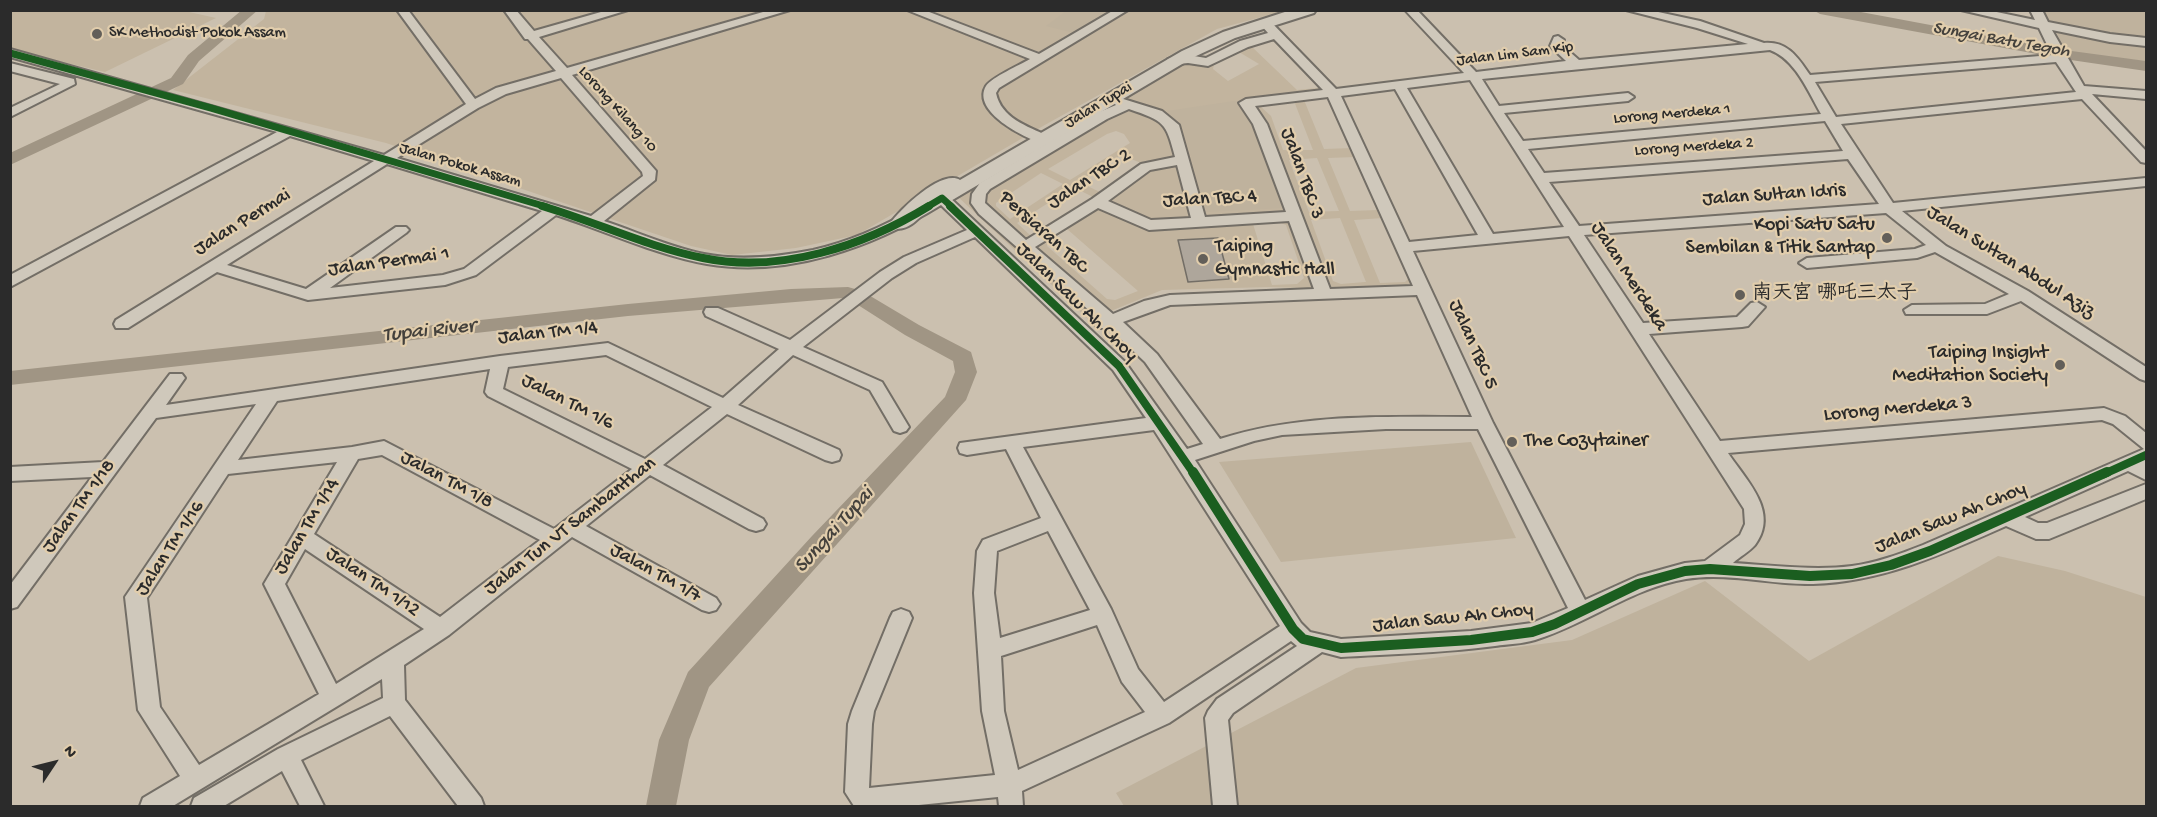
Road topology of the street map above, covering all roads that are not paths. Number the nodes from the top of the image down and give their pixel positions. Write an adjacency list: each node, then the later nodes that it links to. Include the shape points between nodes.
1 (402, 10): 35 (street)
2 (509, 10): 14 (street, Lorong Kilang 10)
3 (785, 10): 25 (street, Jalan Permai)
4 (912, 10): 22 (street)
5 (1123, 10): 22 (street)
6 (1309, 10): 13 (main road, Jalan Tupai)
7 (1410, 10): 26 (street, Jalan Merdeka)
8 (1631, 10): 18 (street, via 1700,25)
9 (1966, 10): 12 (street)
10 (618, 11): 14 (street)
11 (2036, 11): 12 (street); 15 (street)
12 (2045, 24): 15 (street); 19 (street)
13 (1271, 30): 30 (street); 32 (main road, Jalan Tupai, via 1172,62)
14 (529, 36): 25 (street, Lorong Kilang 10)
15 (2110, 38): 17 (street); 19 (street)
16 (1558, 40): 23 (street, via 1556,46)
17 (2146, 42)
18 (1766, 46): 20 (street, Jalan Lim Sam Kip); 23 (street, Jalan Lim Sam Kip)
19 (2057, 51): 27 (street); 29 (street)
20 (1787, 52): 27 (street, Jalan Sultan Abdul Aziz)
21 (10, 53): 39 (street, Jalan Pokok Assam)
22 (1041, 59): 40 (street, via 993,86 990,93 993,107)
23 (1576, 64): 26 (street, Jalan Lim Sam Kip)
24 (10, 67): 37 (street, via 69,83)
25 (563, 74): 35 (street, Jalan Permai, via 501,91); 56 (street, Lorong Kilang 10, via 649,171 650,177)
26 (1474, 77): 28 (street, Jalan Lim Sam Kip); 36 (street, Jalan Merdeka)
27 (1807, 80): 38 (street, Jalan Sultan Abdul Aziz)
28 (1399, 85): 30 (street, Jalan Lim Sam Kip); 60 (street)
29 (2083, 92): 31 (street); 38 (street); 42 (street)
30 (1334, 93): 34 (street, Jalan Lim Sam Kip); 63 (street, Jalan TBC 5)
31 (2146, 95)
32 (1129, 97): 40 (main road, Jalan Tupai, via 1104,103); 46 (street, via 1174,128); 62 (street, Persiaran TBC, via 979,194 978,203 984,211)
33 (1628, 97): 36 (street)
34 (1246, 104): 53 (street, Jalan TBC 3, via 1260,124)
35 (473, 105): 45 (street, Jalan Permai)
36 (1496, 110): 41 (street, Jalan Merdeka)
37 (12, 111)
38 (1831, 119): 41 (street, Lorong Merdeka 1); 43 (street, Jalan Sultan Abdul Aziz)
39 (288, 131): 45 (street, Jalan Pokok Assam); 66 (street)
40 (1035, 144): 49 (main road, Jalan Tupai); 54 (main road, via 969,172 932,194)
41 (1518, 146): 47 (street, Jalan Merdeka)
42 (2141, 148): 44 (street)
43 (1852, 155): 47 (street, Lorong Merdeka 2); 51 (street, Jalan Sultan Abdul Aziz)
44 (2146, 159)
45 (387, 160): 52 (street, Jalan Pokok Assam); 65 (street, Jalan Permai)
46 (1183, 160): 50 (street, Jalan TBC 2, via 1146,167); 55 (street)
47 (1539, 178): 59 (street, Jalan Merdeka)
48 (2146, 182): 51 (street, Jalan Sultan Idris)
49 (942, 198): 54 (street, Jalan Tupai); 57 (street, Jalan Saw Ah Choy)
50 (1098, 202): 55 (street, Jalan TBC 4, via 1149,225); 62 (street, Jalan TBC 2)
51 (1889, 208): 59 (street, Jalan Sultan Idris); 61 (street, Jalan Sultan Abdul Aziz)
52 (554, 209): 56 (street, Jalan Pokok Assam); 68 (street, Jalan Permai 1, via 470,272 445,280)
53 (1293, 216): 55 (street, Jalan TBC 4); 69 (street, Jalan TBC 3)
54 (908, 219): 56 (street, Jalan Pokok Assam, via 833,251 736,262 680,254); 57 (street, via 938,215)
55 (1199, 221)
56 (593, 222)
57 (974, 229): 77 (street, Jalan Saw Ah Choy); 78 (street, Jalan Tun VT Sambanthan, via 894,270)
58 (401, 230): 68 (street)
59 (1573, 231): 60 (street, Jalan Sultan Idris); 76 (street, Jalan Merdeka)
60 (1488, 239): 63 (street, Jalan Sultan Idris)
61 (1937, 246): 64 (street, via 1917,253); 70 (street, Jalan Sultan Abdul Aziz)
62 (1025, 247): 74 (street, Persiaran TBC)
63 (1404, 248): 67 (street, Jalan TBC 5)
64 (1807, 263)
65 (214, 266): 68 (street, Jalan Permai 1); 75 (street, Jalan Permai)
66 (10, 282)
67 (1424, 290): 69 (street); 86 (street, Jalan TBC 5)
68 (308, 295)
69 (1324, 295): 74 (street, via 1170,300)
70 (2022, 295): 72 (street, via 1987,309); 80 (street, Jalan Sultan Abdul Aziz)
71 (1757, 308): 76 (street, via 1742,322)
72 (1912, 310)
73 (712, 312): 78 (street)
74 (1112, 321): 77 (street); 90 (street, Persiaran TBC, via 1151,358)
75 (122, 324)
76 (1638, 329): 92 (street, Jalan Merdeka)
77 (1084, 333): 85 (street, Jalan Saw Ah Choy, via 1119,366)
78 (792, 347): 83 (street, Jalan Tun VT Sambanthan); 87 (street, via 876,386)
79 (500, 362): 82 (street, Jalan TM 1/4); 83 (street, Jalan TM 1/4, via 608,349); 97 (street, Jalan TM 1/6, via 494,392)
80 (2146, 375)
81 (176, 378): 84 (street, Jalan TM 1/18)
82 (272, 394): 84 (street, Jalan TM 1/4); 98 (street, Jalan TM 1/16)
83 (725, 406): 94 (street, Jalan TM 1/4); 97 (street, Jalan Tun VT Sambanthan)
84 (150, 413): 99 (street, Jalan TM 1/18)
85 (1159, 423): 89 (street); 95 (street, Jalan Saw Ah Choy)
86 (1484, 423): 90 (street, via 1282,429); 110 (street, Jalan TBC 5)
87 (900, 427)
88 (2146, 443): 92 (street, Lorong Merdeka 3, via 2120,420 2104,414)
89 (1012, 444): 91 (street); 103 (street)
90 (1215, 446): 95 (street)
91 (967, 448)
92 (1714, 448): 107 (street, Jalan Merdeka, via 1754,508 1755,524 1747,540)
93 (352, 454): 98 (street, Jalan TM 1/8); 105 (street, Jalan TM 1/8, via 384,448); 106 (street, Jalan TM 1/14)
94 (832, 455)
95 (1183, 458): 114 (street, Jalan Saw Ah Choy)
96 (2141, 464): 102 (street, Jalan Saw Ah Choy)
97 (648, 467): 104 (street); 105 (street, Jalan Tun VT Sambanthan)
98 (224, 468): 122 (street, Jalan TM 1/16, via 136,597 149,710)
99 (108, 469): 100 (street); 108 (street, Jalan TM 1/18)
100 (10, 474)
101 (2146, 491): 102 (street, via 2049,531 2036,531)
102 (2006, 518): 107 (street, Jalan Saw Ah Choy, via 1891,565 1852,574 1810,576)
103 (1053, 521): 111 (street); 116 (street, via 988,547 984,593)
104 (756, 524)
105 (563, 533): 109 (street, Jalan TM 1/7); 113 (street, Jalan Tun VT Sambanthan)
106 (303, 537): 113 (street, Jalan TM 1/12); 118 (street, Jalan TM 1/14, via 274,584)
107 (1710, 569): 110 (street, Jalan Saw Ah Choy, via 1660,577)
108 (10, 601)
109 (709, 604)
110 (1580, 612): 115 (street, Jalan Saw Ah Choy, via 1532,632 1471,640 1341,648)
111 (1103, 615): 116 (street); 120 (street, via 1130,675)
112 (901, 618): 123 (street, via 863,711 858,796 864,800)
113 (441, 629): 117 (street, Jalan Tun VT Sambanthan)
114 (1293, 629): 115 (street, Jalan Saw Ah Choy); 120 (street)
115 (1317, 644): 128 (street, via 1225,706 1216,718)
116 (990, 650): 123 (street, via 993,711)
117 (393, 661): 118 (street, Jalan Tun VT Sambanthan); 119 (street)
118 (332, 698): 122 (street, Jalan Tun VT Sambanthan)
119 (394, 703): 121 (street); 127 (street)
120 (1161, 716): 123 (street)
121 (286, 756): 125 (street); 126 (street)
122 (196, 780): 124 (street, Jalan Tun VT Sambanthan)
123 (1010, 796)
124 (152, 807)
125 (203, 807)
126 (312, 807)
127 (472, 807)
128 (1225, 807)

